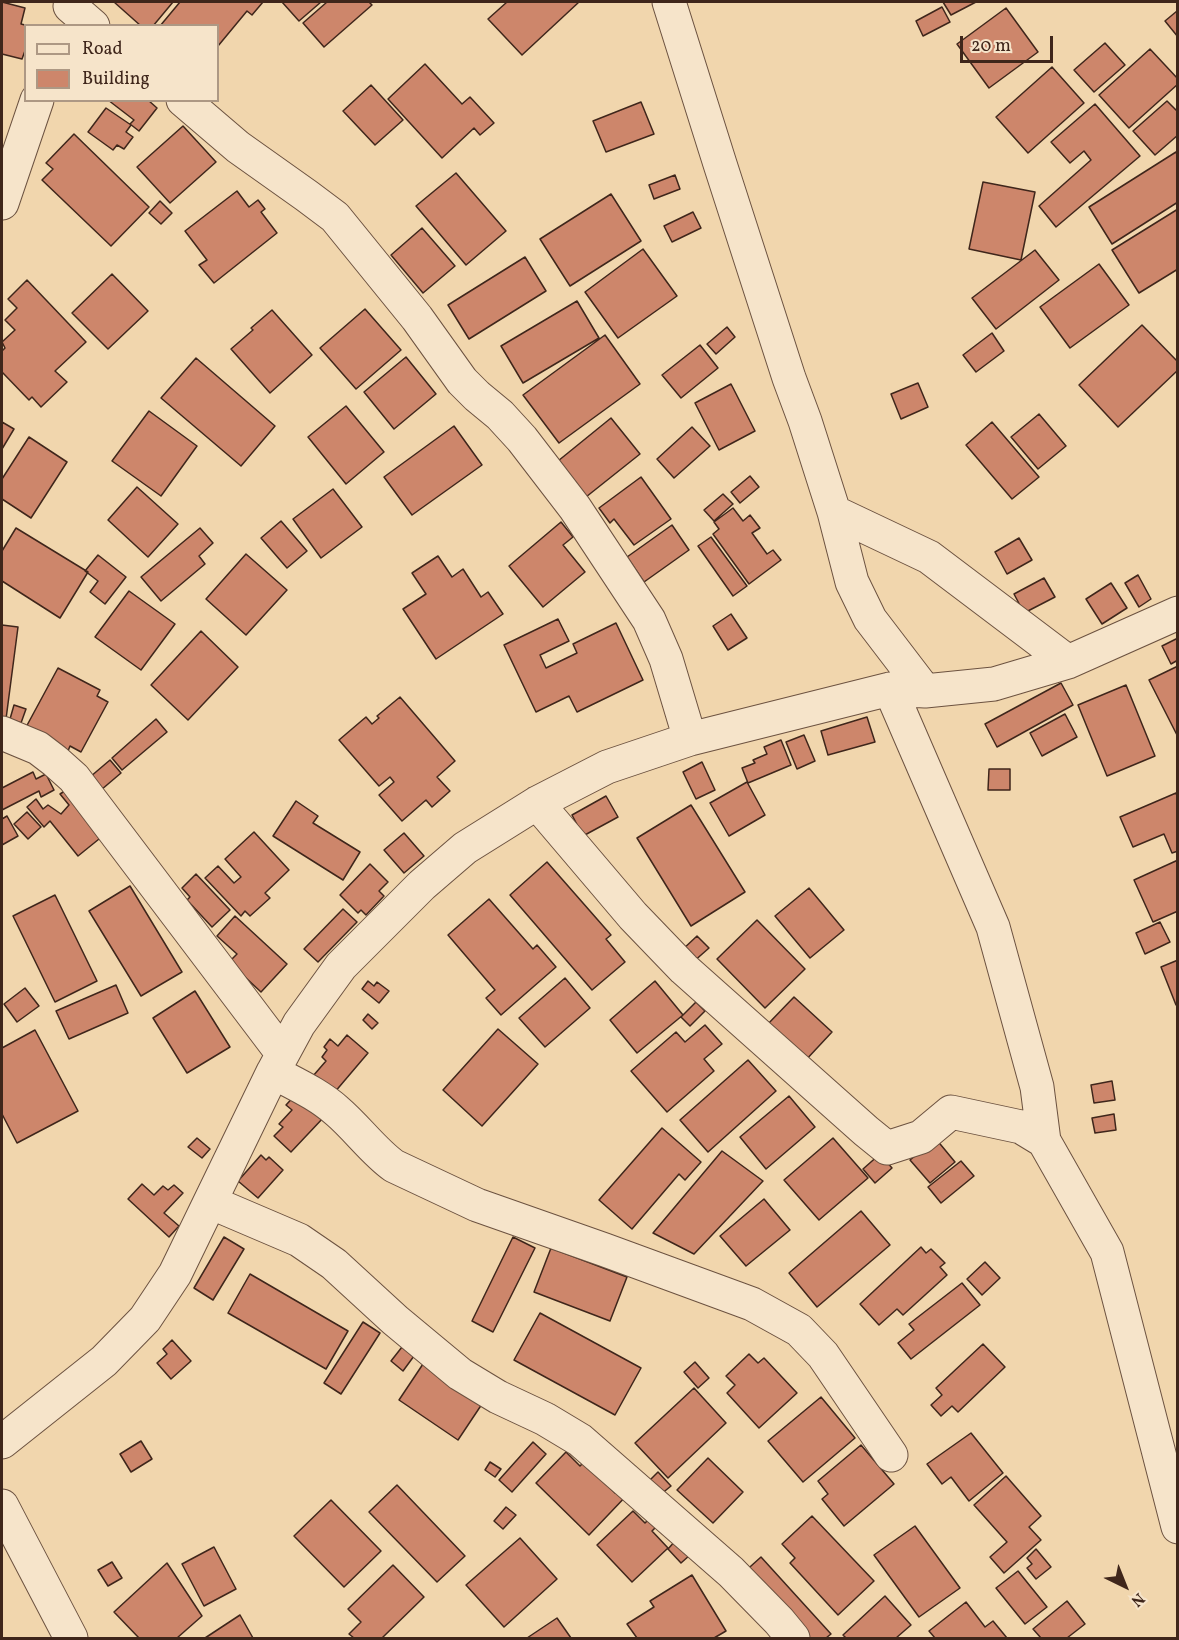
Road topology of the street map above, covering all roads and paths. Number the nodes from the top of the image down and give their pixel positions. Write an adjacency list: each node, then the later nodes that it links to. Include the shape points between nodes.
1 (669, 2): 5 (street)
2 (36, 102): 4 (street)
3 (185, 102): 11 (street, via 238,147 335,217 462,381 522,439 575,508 649,620 666,659)
4 (2, 203)
5 (834, 512): 7 (street, via 929,557); 9 (street, via 852,582 870,619)
6 (1178, 613): 7 (street)
7 (1068, 662): 9 (street, via 994,684)
8 (890, 689): 9 (street); 11 (street); 14 (street, via 993,927 1037,1087)
9 (925, 691)
10 (2, 733): 13 (street, via 38,748 74,778)
11 (690, 739): 12 (street, via 607,767)
12 (537, 804): 13 (street, via 465,848 422,885 341,966 299,1024); 14 (street, via 684,969 887,1148 921,1137 951,1112 1021,1127)
13 (278, 1062): 15 (street); 17 (street, via 394,1166 477,1206 752,1304 799,1330 823,1355)
14 (1044, 1141): 19 (street, via 1107,1252)
15 (210, 1202): 16 (street, via 175,1275 145,1318 104,1361); 21 (street, via 298,1240 334,1264 460,1374 580,1440 731,1572)
16 (2, 1442)
17 (891, 1455)
18 (2, 1506): 20 (street)
19 (1178, 1527)
20 (71, 1638)
21 (793, 1638)

